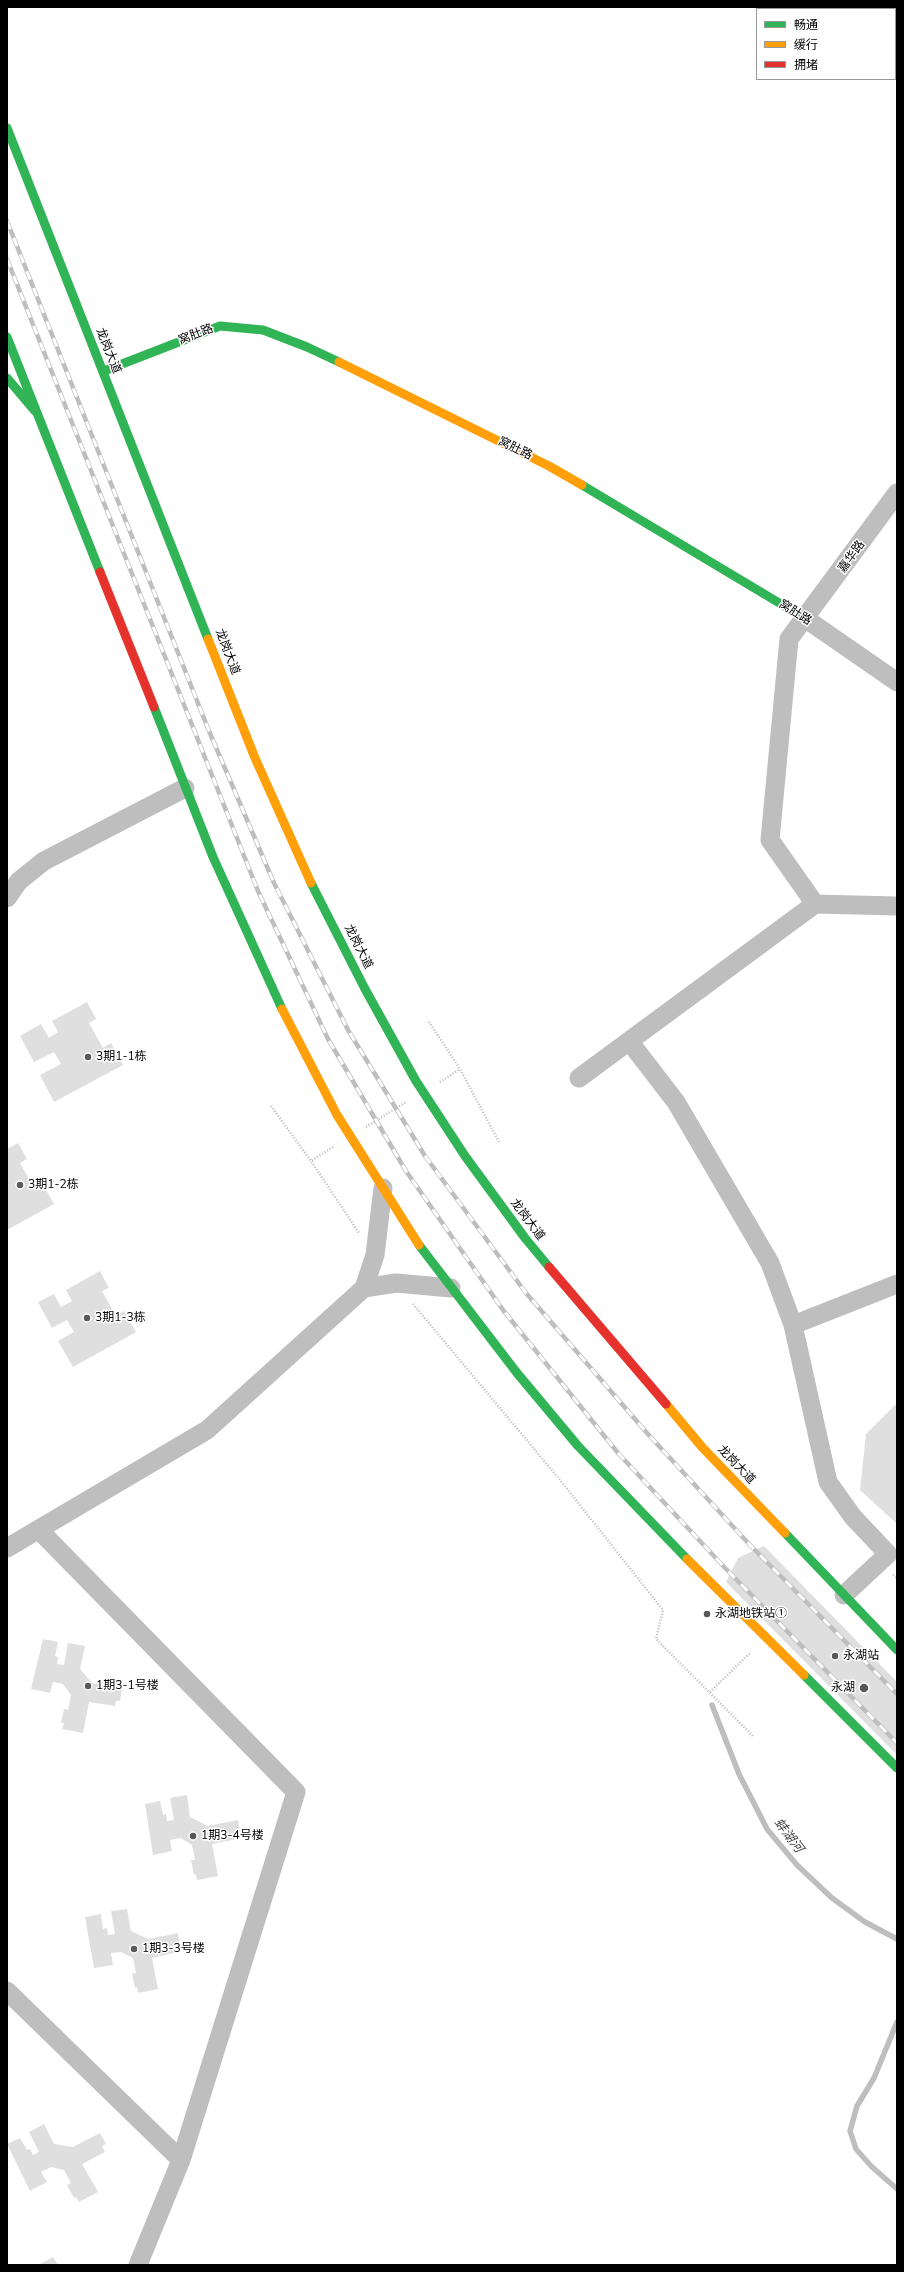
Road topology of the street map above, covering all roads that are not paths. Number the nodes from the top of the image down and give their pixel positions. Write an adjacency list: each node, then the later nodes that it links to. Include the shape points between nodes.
1 (7, 128): 3 (main road, 龙岗大道)
2 (7, 337): 5 (main road)
3 (104, 371): 7 (main road, 窝肚路, via 220,326 263,330 307,346 549,466); 22 (main road, 龙岗大道, via 255,758 311,882 365,989 416,1081 465,1156 525,1238 702,1447)
4 (7, 378): 5 (main road)
5 (36, 412): 9 (main road)
6 (897, 493): 7 (street, 嘉华路)
7 (806, 619): 8 (street, 窝肚路); 11 (street, 嘉华路, via 789,640 770,840)
8 (897, 682)
9 (185, 788): 10 (street, via 44,861 19,881); 15 (main road, via 273,991 337,1115)
10 (7, 898)
11 (815, 904): 12 (street); 13 (street)
12 (897, 906)
13 (630, 1041): 14 (street); 19 (street, via 676,1102 766,1257)
14 (579, 1078)
15 (383, 1188): 17 (street, via 375,1255); 18 (main road, via 422,1251)
16 (897, 1284): 19 (street)
17 (364, 1288): 18 (street, via 396,1283); 20 (street, via 207,1430)
18 (451, 1288): 24 (main road, via 578,1446 650,1522)
19 (793, 1325): 22 (street, via 828,1482 853,1517 888,1554)
20 (38, 1530): 21 (street); 26 (street, via 296,1792)
21 (7, 1548)
22 (844, 1595): 23 (main road, 龙岗大道)
23 (897, 1650)
24 (897, 1768)
25 (7, 1991): 26 (street)
26 (181, 2160): 27 (street)
27 (138, 2265)

